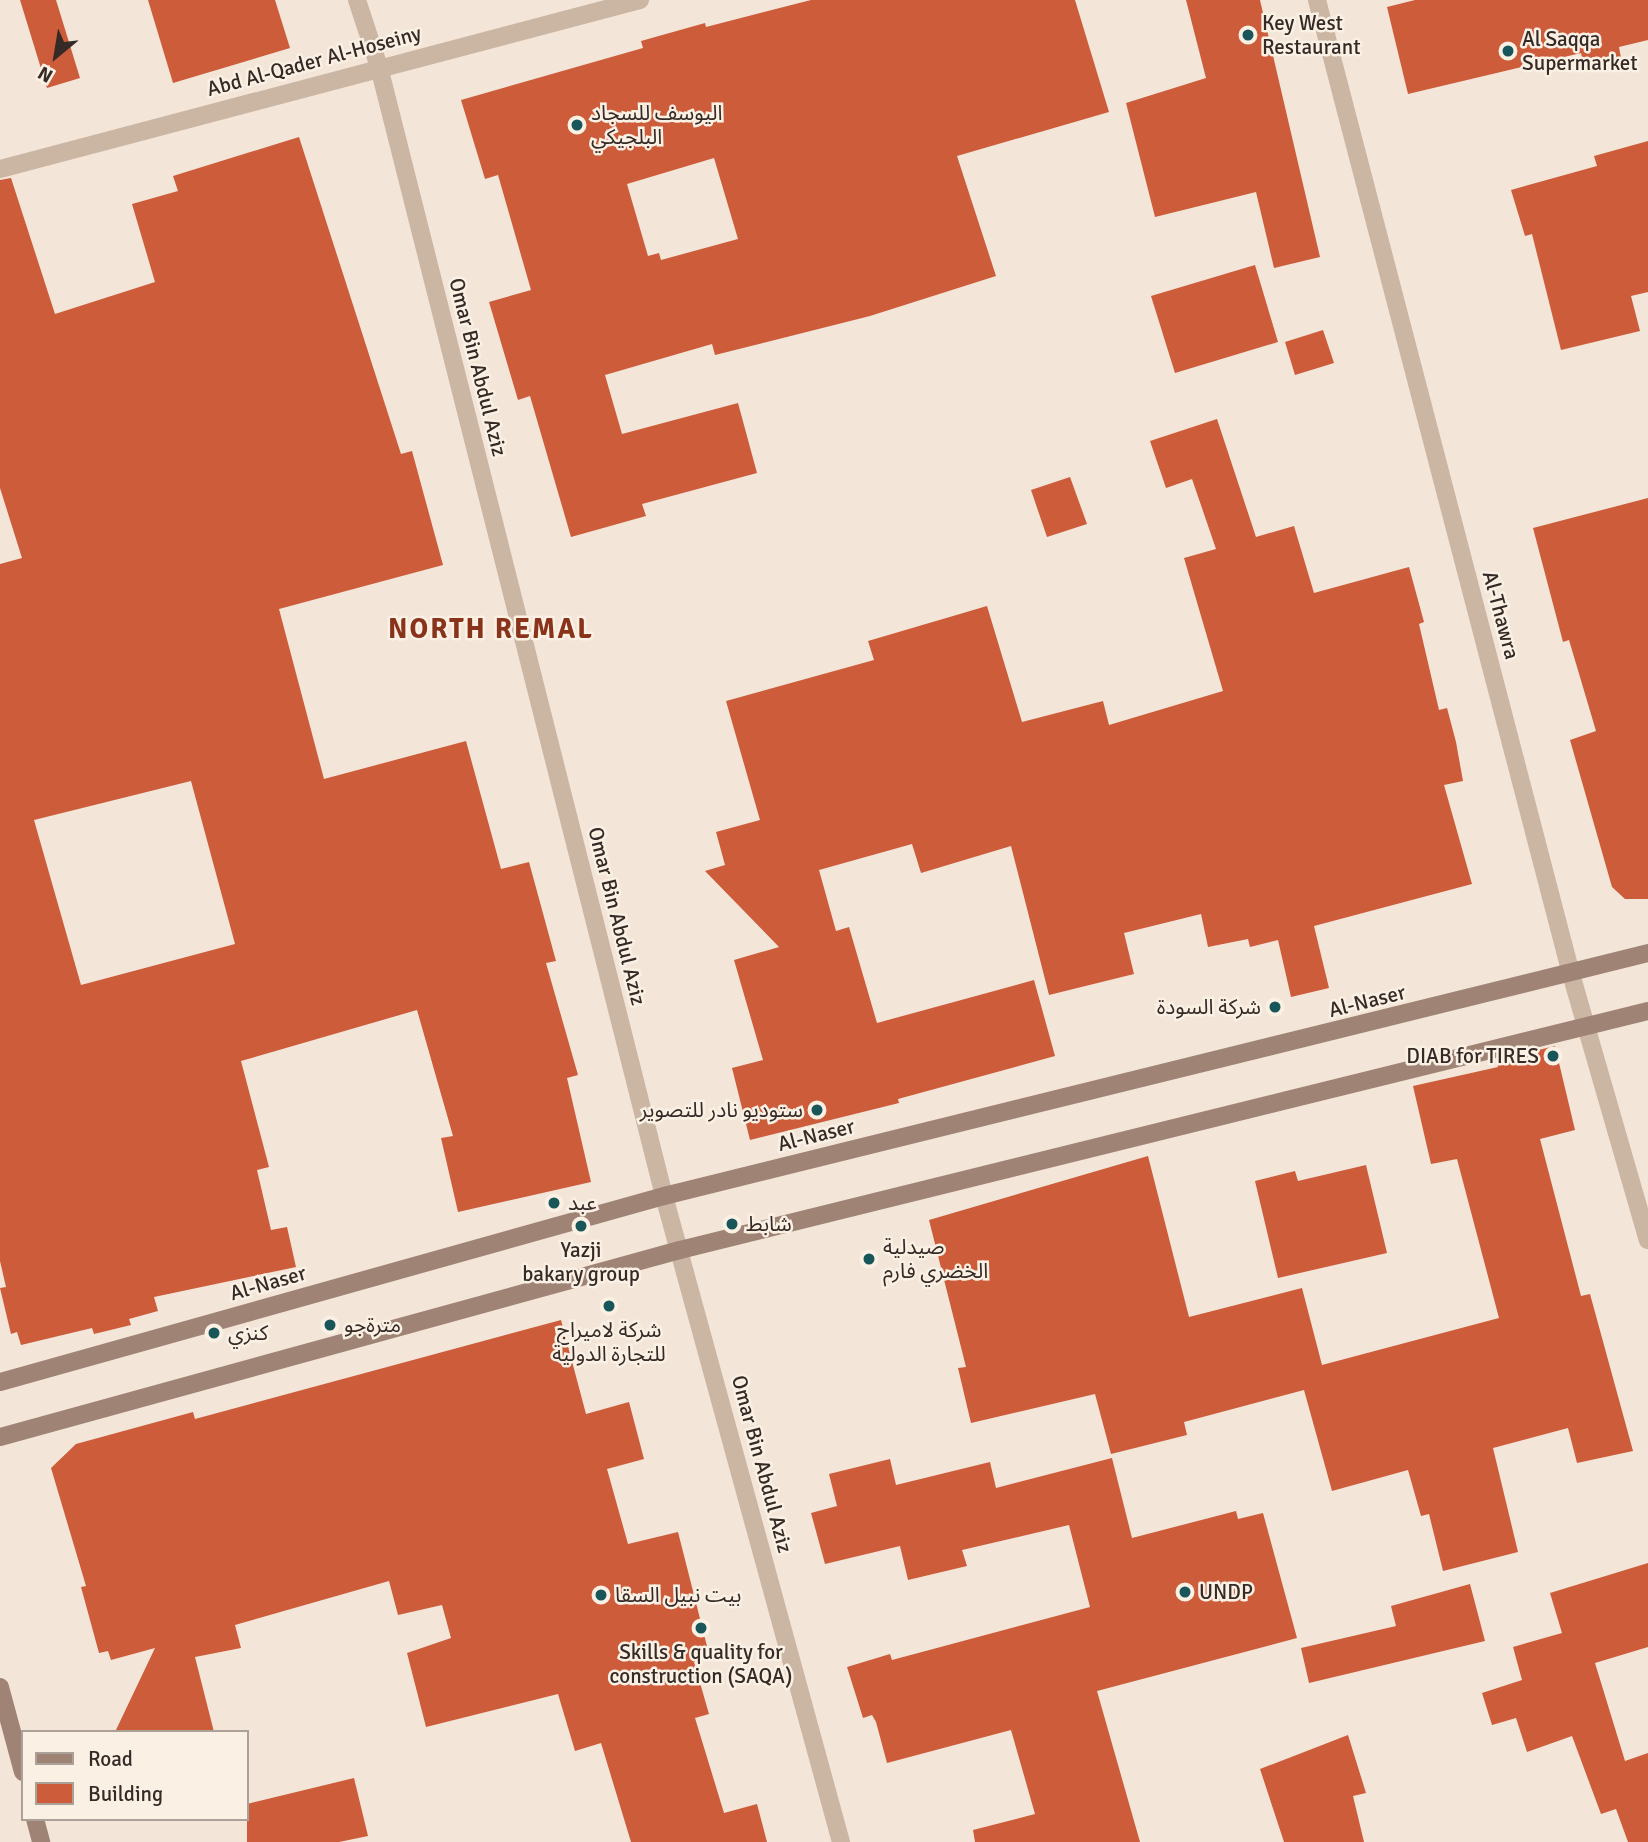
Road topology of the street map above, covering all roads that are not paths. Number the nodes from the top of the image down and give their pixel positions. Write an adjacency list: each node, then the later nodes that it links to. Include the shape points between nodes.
1 (357, 0): 4 (street, Omar Bin Abdul Aziz)
2 (640, 0): 4 (street, Abd Al-Qader Al-Hoseiny)
3 (1317, 0): 7 (street, Al-Thawra)
4 (379, 67): 5 (street, Abd Al-Qader Al-Hoseiny); 10 (street, Omar Bin Abdul Aziz)
5 (0, 169)
6 (1648, 953): 7 (main road, Al-Naser)
7 (1571, 974): 9 (street, Al-Thawra); 10 (main road, Al-Naser)
8 (1648, 1011): 9 (main road)
9 (1586, 1028): 11 (street, Al-Thawra); 12 (main road)
10 (664, 1196): 12 (street, Omar Bin Abdul Aziz); 13 (main road, Al-Naser)
11 (1648, 1240)
12 (680, 1250): 14 (main road); 19 (street, Omar Bin Abdul Aziz)
13 (0, 1382)
14 (0, 1437)
15 (0, 1687): 16 (main road)
16 (21, 1765)
17 (36, 1821): 18 (main road)
18 (41, 1842)
19 (841, 1842)

